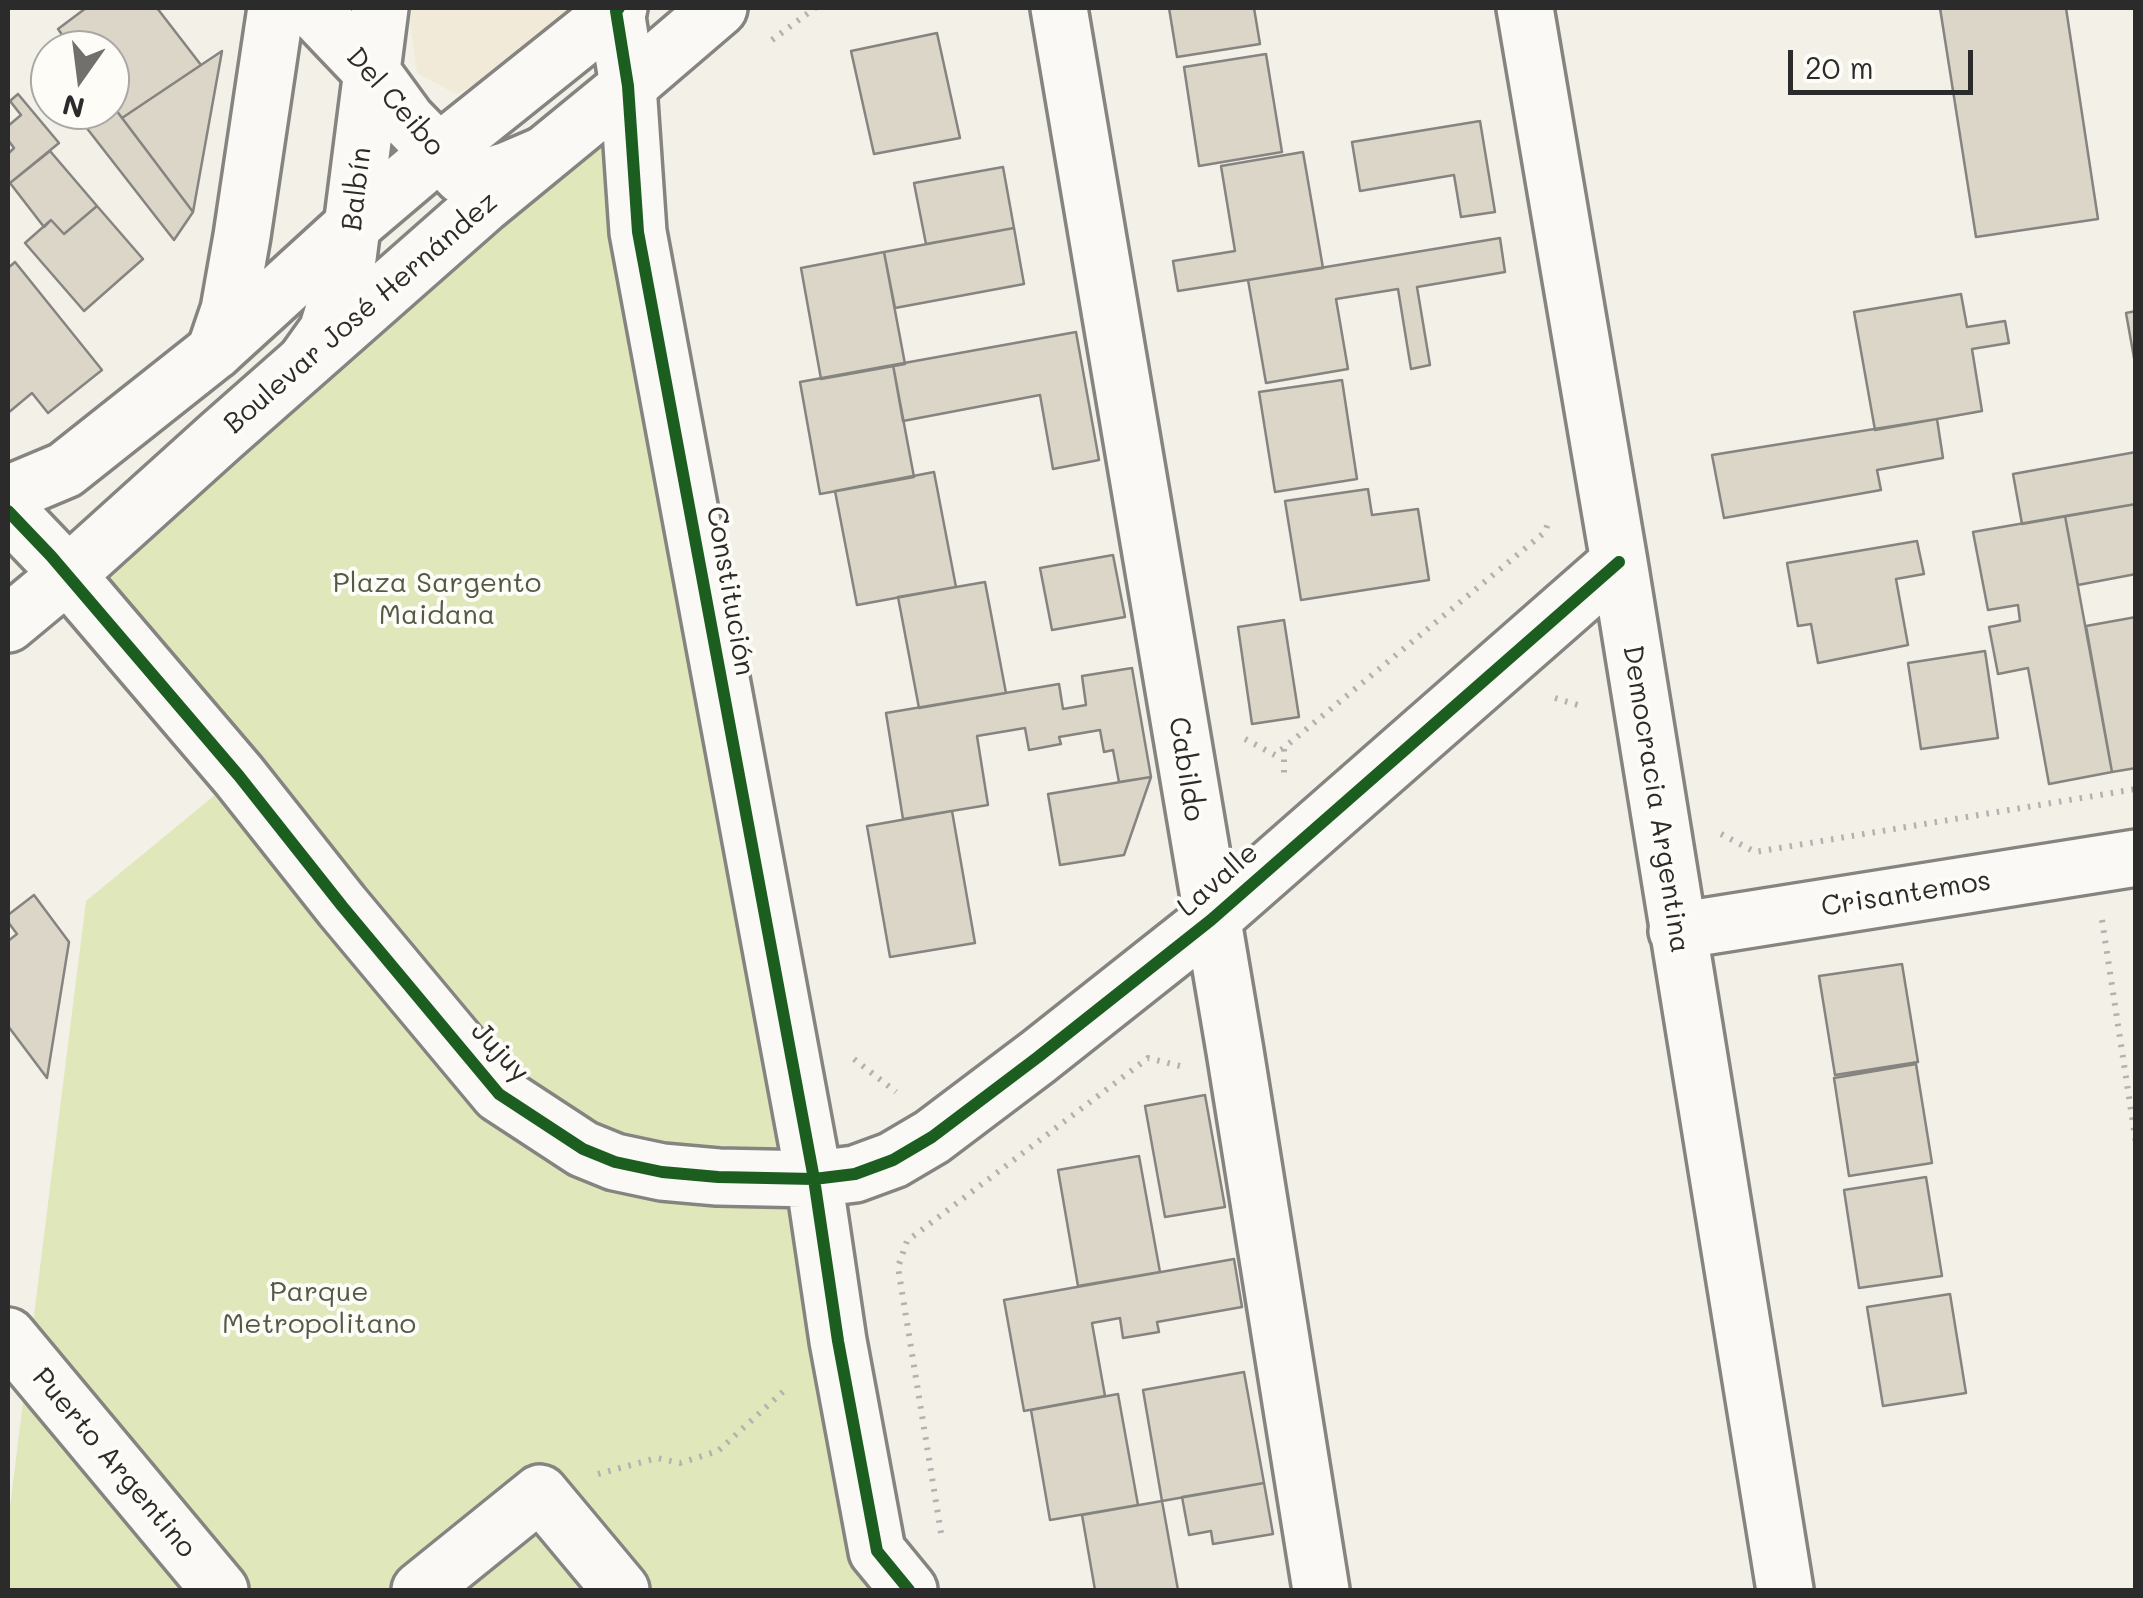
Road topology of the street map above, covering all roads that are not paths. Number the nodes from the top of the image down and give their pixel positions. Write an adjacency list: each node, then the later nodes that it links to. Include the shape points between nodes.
1 (276, 8): 13 (street, via 229,310)
2 (311, 8): 8 (street, Del Ceibo)
3 (380, 8): 8 (street, Balbín)
4 (719, 8): 9 (street, Boulevar José Hernández)
5 (1059, 8): 21 (street, Cabildo)
6 (1525, 8): 17 (street, Democracia Argentina)
7 (618, 9): 9 (street, Constitución); 10 (street)
8 (372, 72): 10 (street, Del Ceibo); 12 (street, Balbín)
9 (628, 86): 11 (street, Boulevar José Hernández); 23 (street, Constitución, via 638,232)
10 (438, 152): 11 (street, Del Ceibo, via 462,176 478,178); 12 (street)
11 (544, 155): 14 (street, Boulevar José Hernández)
12 (352, 226): 13 (street); 14 (street, Balbín, via 338,303)
13 (215, 352): 15 (street, via 65,470)
14 (305, 361): 18 (street, Boulevar José Hernández)
15 (8, 494)
16 (8, 511): 18 (street, Jujuy)
17 (1619, 562): 21 (street, Lavalle); 22 (street, Democracia Argentina)
18 (67, 576): 19 (street, Boulevar José Hernández); 23 (street, Jujuy, via 499,1094 616,1162 718,1177)
19 (8, 624)
20 (2135, 859): 22 (street, Crisantemos)
21 (1211, 920): 23 (street, Lavalle, via 932,1137 855,1174); 29 (street, Cabildo)
22 (1677, 931): 30 (street, Democracia Argentina)
23 (814, 1179): 28 (street, via 878,1551)
24 (8, 1336): 25 (street, Puerto Argentino)
25 (220, 1590)
26 (420, 1590): 27 (street, via 540,1492)
27 (621, 1590)
28 (908, 1590)
29 (1322, 1590)
30 (1785, 1590)

